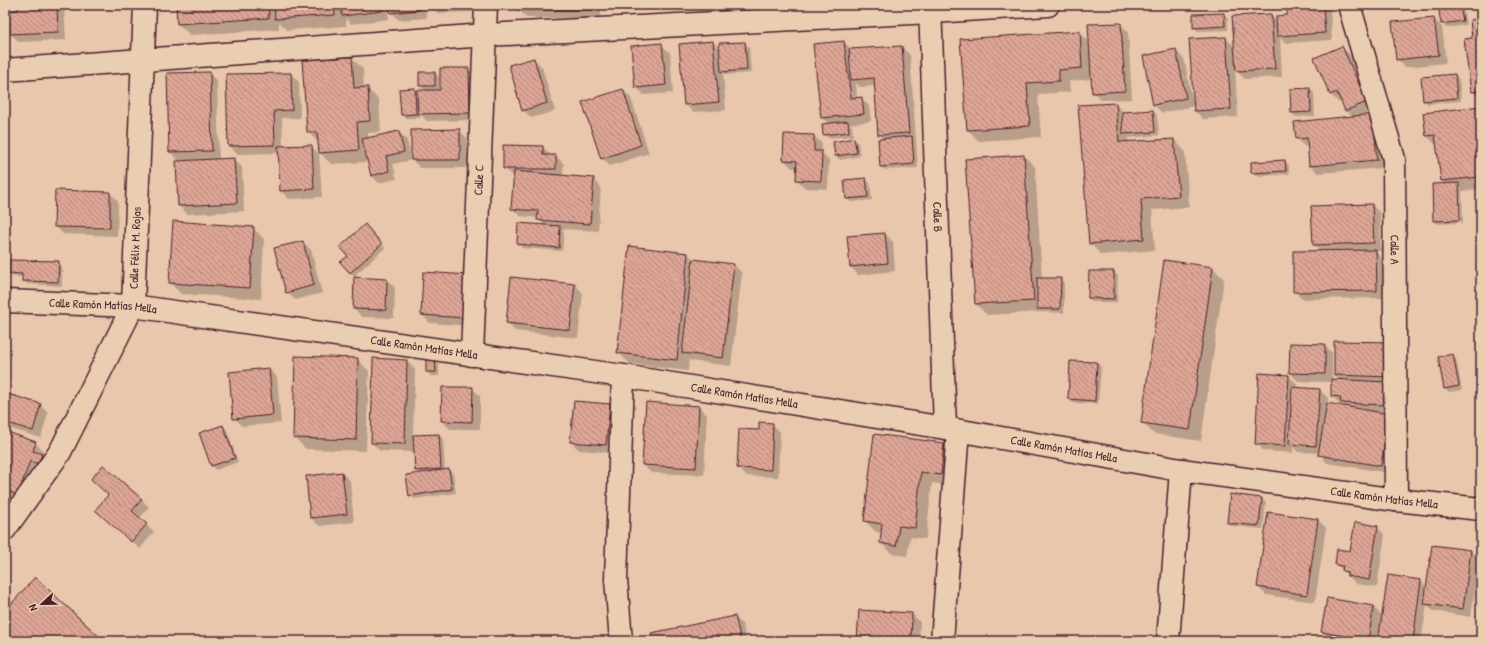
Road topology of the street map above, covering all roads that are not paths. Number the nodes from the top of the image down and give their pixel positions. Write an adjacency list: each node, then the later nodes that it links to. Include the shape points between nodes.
1 (145, 5): 7 (street, Calle Félix M. Rojas)
2 (486, 5): 6 (street, Calle C)
3 (1048, 5): 5 (street)
4 (1349, 5): 15 (street, Calle A, via 1394,159)
5 (930, 9): 6 (street); 13 (street, Calle B)
6 (486, 35): 7 (street); 11 (street, Calle C)
7 (143, 61): 8 (street); 10 (street, Calle Félix M. Rojas)
8 (5, 70)
9 (5, 301): 10 (street, Calle Ramón Matías Mella)
10 (133, 306): 11 (street, Calle Ramón Matías Mella); 17 (street, Calle Félix M. Rojas, via 60,452)
11 (472, 355): 12 (street, Calle Ramón Matías Mella)
12 (622, 376): 13 (street, Calle Ramón Matías Mella); 18 (street, via 616,579)
13 (952, 430): 14 (street, Calle Ramón Matías Mella); 19 (street, Calle B)
14 (1181, 470): 15 (street, Calle Ramón Matías Mella); 20 (street)
15 (1396, 500): 16 (street, Calle Ramón Matías Mella)
16 (1481, 509)
17 (5, 529)
18 (621, 641)
19 (942, 641)
20 (1168, 641)

